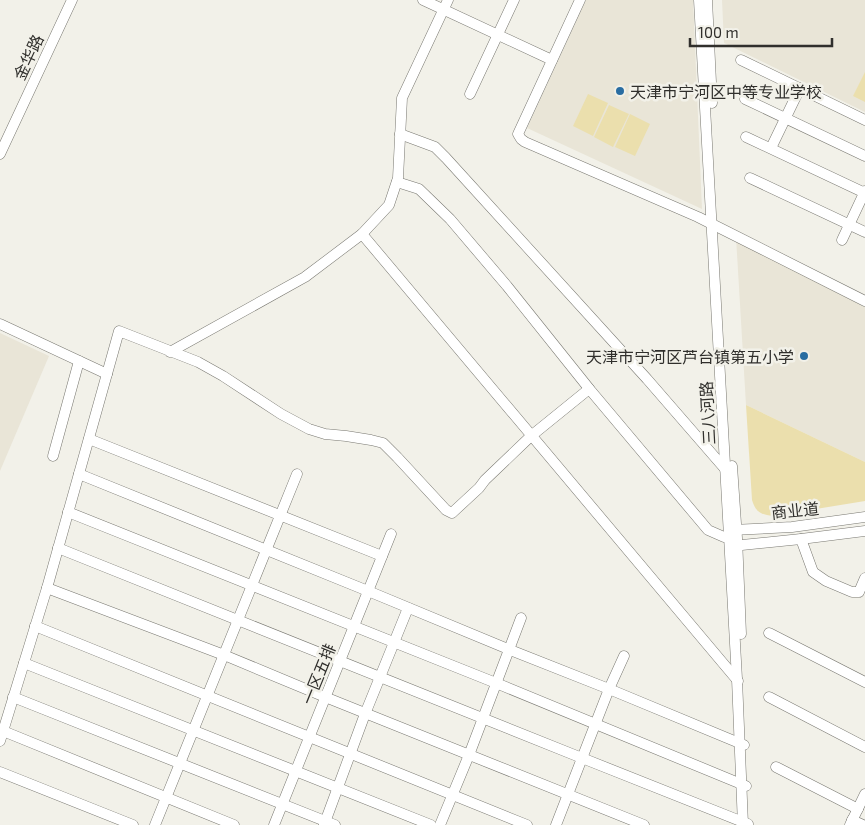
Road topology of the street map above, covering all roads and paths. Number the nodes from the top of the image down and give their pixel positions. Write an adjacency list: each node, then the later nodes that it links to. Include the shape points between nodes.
1 (65, 0): 18 (street, 金华路)
2 (72, 0): 20 (street, 金华路)
3 (423, 0): 8 (street)
4 (514, 0): 9 (street)
5 (580, 0): 10 (street)
6 (699, 0): 26 (street, 三八河路)
7 (707, 0): 26 (street, 三八河路)
8 (446, 5): 9 (street); 16 (street, via 402,98)
9 (498, 35): 10 (street); 13 (street)
10 (552, 60): 26 (street, via 518,134 521,139)
11 (741, 60): 12 (street)
12 (800, 88): 15 (street); 19 (street)
13 (470, 94)
14 (745, 99): 21 (street)
15 (865, 120)
16 (400, 134): 23 (street); 39 (street, via 435,147 446,158)
17 (746, 137): 19 (street)
18 (0, 141)
19 (771, 148): 24 (street)
20 (0, 154)
21 (865, 156)
22 (750, 178): 25 (street)
23 (397, 182): 28 (street, via 389,205); 35 (street, via 419,189 450,219)
24 (865, 192): 25 (street)
25 (849, 224): 27 (street); 29 (street)
26 (715, 225): 30 (street); 39 (street, 三八河路)
27 (865, 232)
28 (362, 234): 32 (street, via 305,277); 36 (street)
29 (842, 240)
30 (865, 301)
31 (0, 324): 33 (street)
32 (170, 352): 34 (street, via 119,331); 36 (street, via 198,362 309,429 383,443 452,513)
33 (78, 361): 34 (street); 38 (street)
34 (107, 374): 37 (street)
35 (589, 389): 36 (street); 47 (street, via 708,530)
36 (531, 436): 70 (street)
37 (88, 438): 40 (street); 43 (street)
38 (53, 456)
39 (729, 470): 47 (street, 三八河路)
40 (79, 474): 42 (street); 50 (street)
41 (297, 474): 43 (street)
42 (68, 512): 49 (street); 53 (street)
43 (280, 516): 50 (street); 51 (street)
44 (865, 517): 47 (street, 商业道)
45 (865, 531): 48 (street, 商业道)
46 (391, 534): 51 (street, 一区五排)
47 (733, 538): 48 (street, 商业道); 70 (street, 三八河路); 73 (street, 三八河路)
48 (801, 540): 56 (street, via 813,572 826,581)
49 (58, 548): 54 (street); 59 (street)
50 (266, 550): 53 (street); 55 (street)
51 (382, 556): 55 (street, 一区五排)
52 (865, 578): 56 (street)
53 (252, 585): 59 (street); 61 (street)
54 (47, 588): 60 (street); 65 (street)
55 (368, 591): 57 (street); 61 (street, 一区五排)
56 (862, 594)
57 (408, 608): 63 (street); 64 (street)
58 (521, 618): 64 (street)
59 (238, 620): 65 (street); 67 (street)
60 (35, 626): 68 (street); 75 (street)
61 (354, 626): 63 (street); 67 (street, 一区五排)
62 (769, 633): 71 (street)
63 (393, 642): 69 (street); 72 (street)
64 (508, 650): 72 (street); 74 (street)
65 (224, 655): 75 (street); 76 (street)
66 (624, 656): 74 (street)
67 (339, 661): 69 (street); 76 (street, 一区五排)
68 (24, 663): 78 (street); 82 (street)
69 (380, 677): 79 (street); 80 (street)
70 (737, 679): 73 (street); 85 (street, 三八河路)
71 (865, 682)
72 (496, 683): 80 (street); 81 (street)
73 (743, 688): 85 (street, 三八河路)
74 (609, 689): 81 (street); 85 (street)
75 (208, 696): 82 (street); 84 (street)
76 (325, 697): 79 (street); 84 (street, 一区五排)
77 (769, 697): 86 (street)
78 (13, 698): 83 (street); 90 (street)
79 (365, 714): 87 (street); 88 (street)
80 (483, 719): 88 (street); 89 (street)
81 (596, 724): 89 (street); 94 (street)
82 (194, 730): 90 (street); 92 (street)
83 (2, 736): 99 (street)
84 (309, 737): 87 (street); 92 (street, 一区五排)
85 (742, 745): 94 (street, 三八河路)
86 (865, 747)
87 (350, 754): 95 (street); 97 (street)
88 (469, 755): 97 (street); 98 (street)
89 (582, 758): 98 (street); 104 (street)
90 (180, 764): 99 (street); 100 (street)
91 (776, 768): 101 (street)
92 (295, 771): 95 (street); 100 (street, 一区五排)
93 (0, 772): 105 (street)
94 (744, 785): 104 (street, 三八河路)
95 (338, 788): 103 (street); 109 (street)
96 (865, 794): 101 (street)
97 (453, 795): 110 (street); 111 (street)
98 (568, 795): 112 (street); 113 (street)
99 (166, 797): 106 (street); 107 (street)
100 (282, 804): 103 (street); 108 (street, 一区五排)
101 (858, 809): 102 (street)
102 (851, 822): 114 (street)
103 (328, 824)
104 (746, 824)
105 (133, 825)
106 (155, 825)
107 (234, 825)
108 (274, 825)
109 (431, 825)
110 (440, 825)
111 (527, 825)
112 (556, 825)
113 (644, 825)
114 (862, 825)

